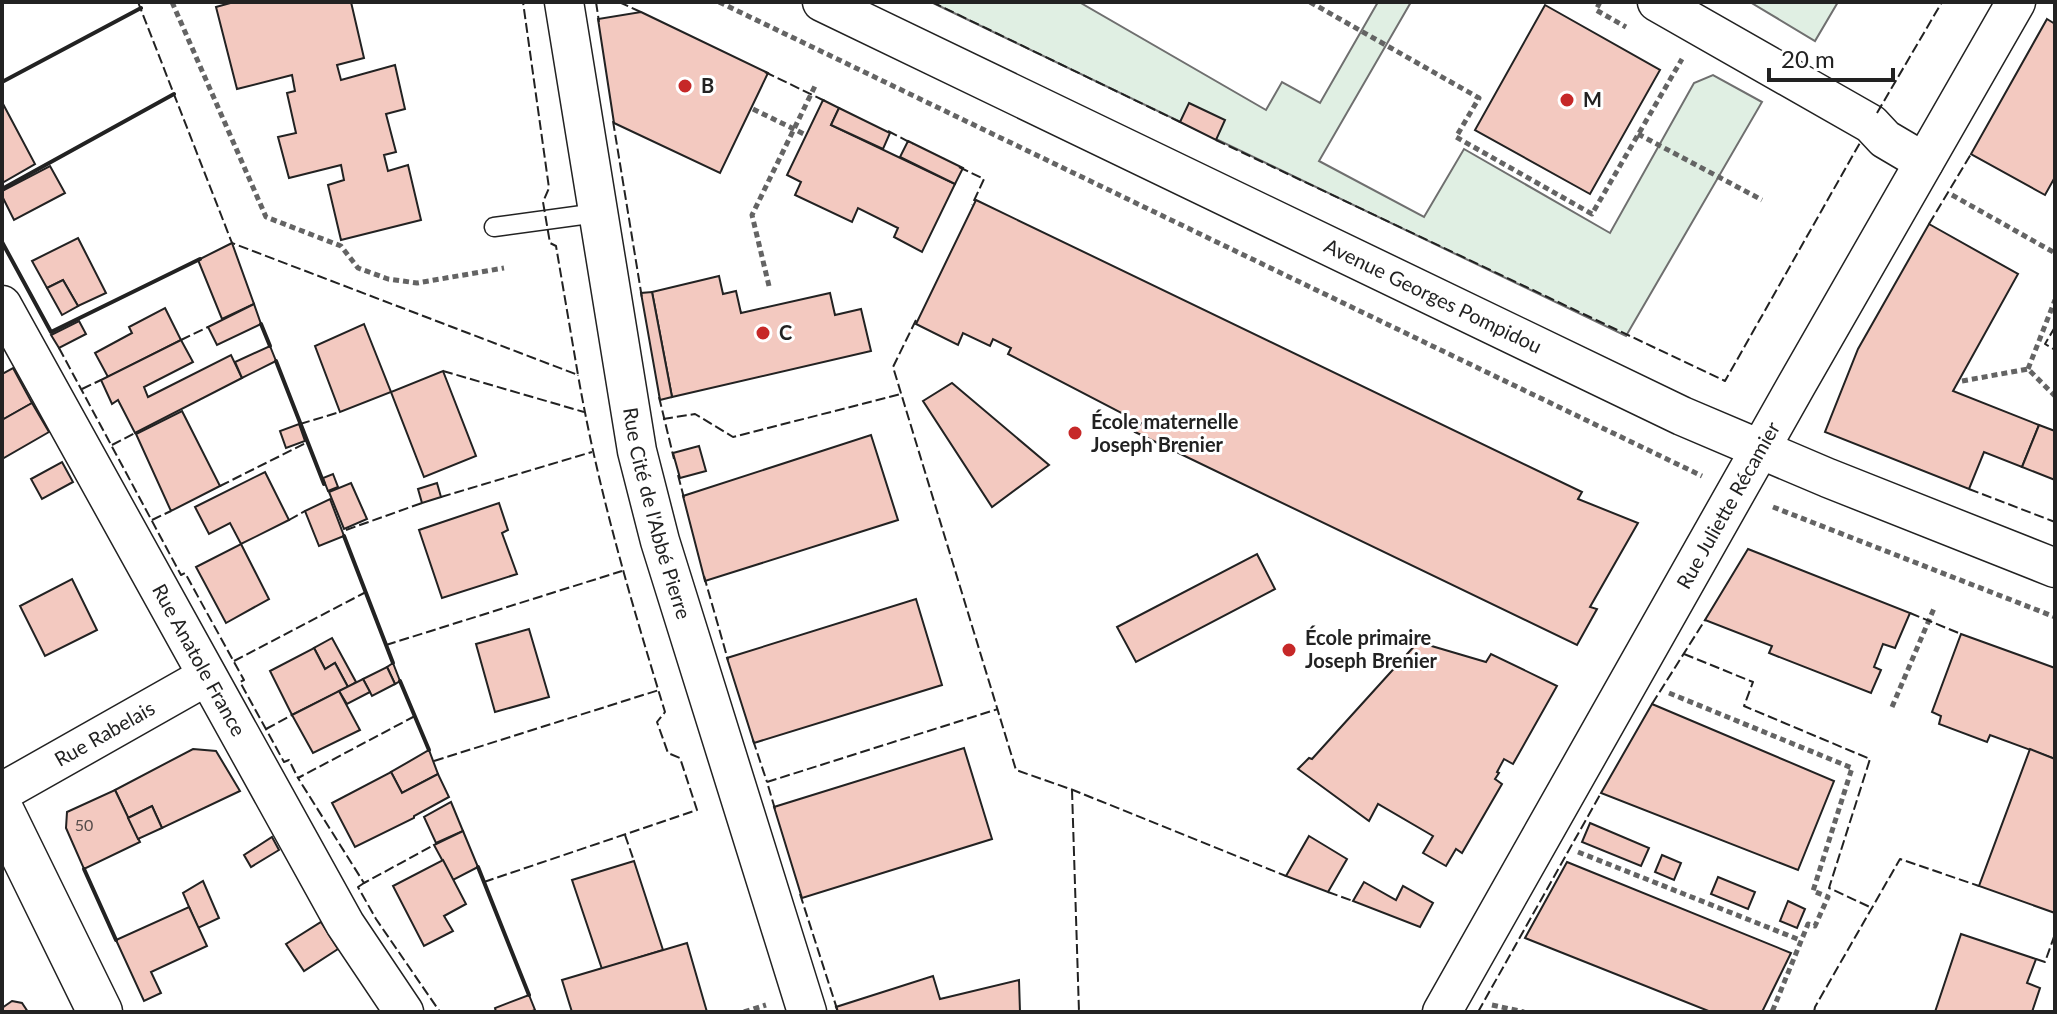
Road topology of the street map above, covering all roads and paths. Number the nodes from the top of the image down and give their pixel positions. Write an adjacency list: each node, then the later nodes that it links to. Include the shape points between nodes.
1 (172, 2): 18 (path, via 266,217 341,246 358,268 388,279 417,283)
2 (564, 2): 15 (street, Rue Cité de l'Abbé Pierre)
3 (822, 2): 25 (street, Avenue Georges Pompidou)
4 (1310, 2): 12 (path, via 1479,98 1456,137 1592,214)
5 (1657, 2): 13 (street, via 1871,124)
6 (2016, 2): 13 (street, Rue Juliette Récamier)
7 (1682, 58): 12 (path)
8 (816, 84): 10 (path)
9 (753, 109): 10 (path)
10 (794, 129): 11 (path); 19 (path, via 752,215)
11 (804, 134)
12 (1638, 134): 14 (path)
13 (1921, 168): 17 (path); 25 (street, Rue Juliette Récamier)
14 (1762, 200)
15 (597, 213): 16 (lane); 38 (street, Rue Cité de l'Abbé Pierre, via 637,451 656,526)
16 (494, 227)
17 (2055, 253)
18 (504, 268)
19 (769, 286)
20 (2055, 300): 22 (path)
21 (2, 305): 28 (street, Rue Anatole France)
22 (2028, 369): 23 (path); 24 (path)
23 (1962, 381)
24 (2055, 396)
25 (1760, 449): 26 (street, Avenue Georges Pompidou); 39 (street, Rue Juliette Récamier)
26 (2055, 568)
27 (1935, 606): 30 (path)
28 (207, 676): 31 (street, Rue Rabelais); 37 (street, Rue Anatole France, via 345,924)
29 (1662, 690): 34 (path, via 1852,768 1813,891 1828,897 1815,926 1808,924)
30 (1892, 707)
31 (2, 792)
32 (2, 812): 36 (main road)
33 (1570, 848): 34 (path)
34 (1800, 940): 41 (path)
35 (1483, 1003): 40 (path)
36 (100, 1012)
37 (404, 1012)
38 (807, 1012)
39 (1442, 1012)
40 (1524, 1012)
41 (1772, 1012)

